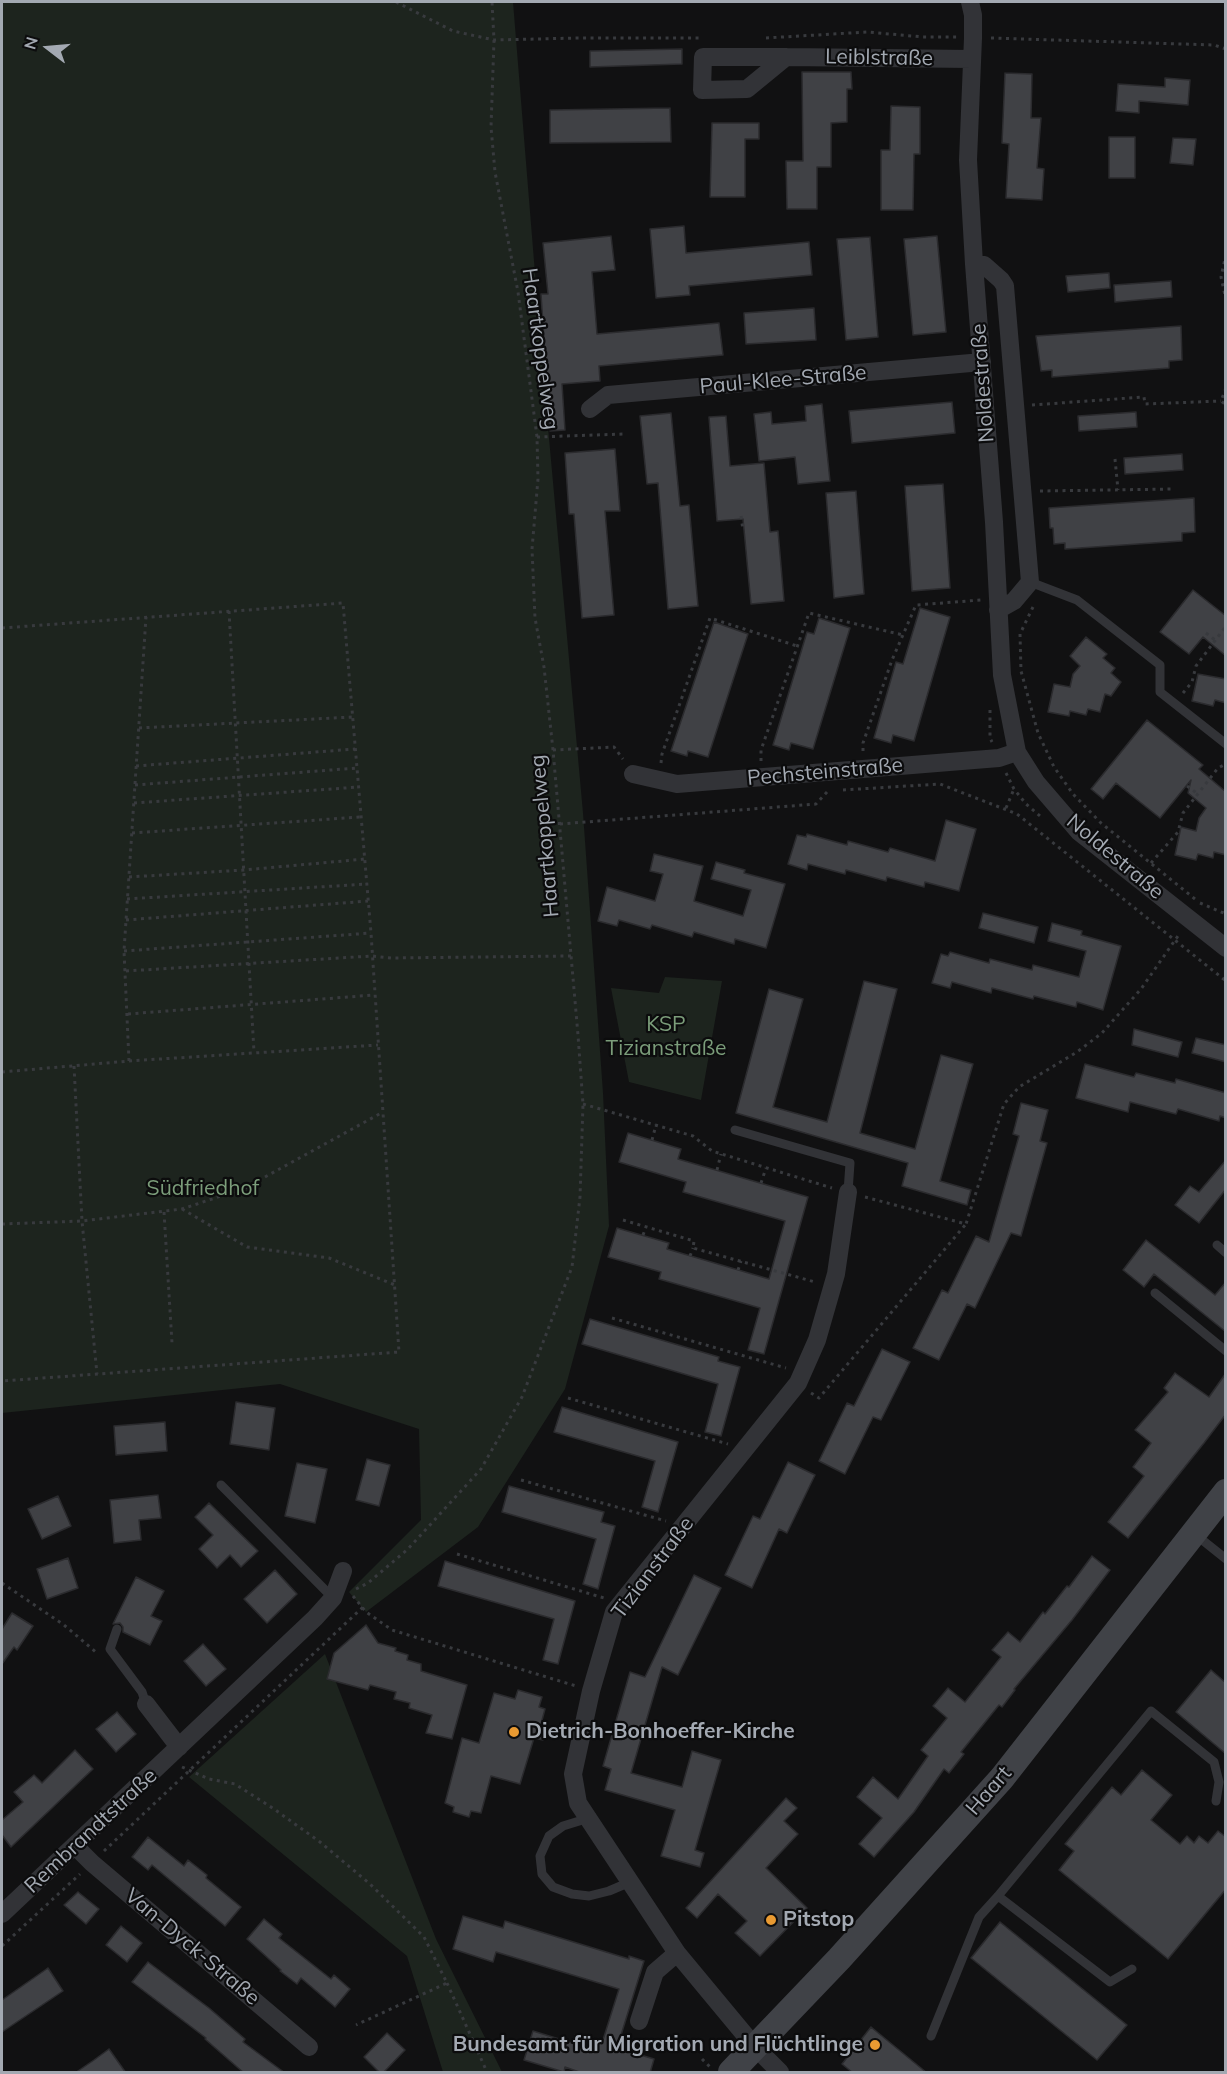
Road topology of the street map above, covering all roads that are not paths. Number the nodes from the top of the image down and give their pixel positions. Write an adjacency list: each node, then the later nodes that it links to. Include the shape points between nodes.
1 (970, 2): 3 (street, Noldestraße)
2 (786, 57): 3 (street, Leiblstraße)
3 (972, 59): 4 (street, Noldestraße, via 968,160)
4 (974, 264): 5 (street, Noldestraße); 7 (street, Noldestraße, via 984,265 1005,286 1023,491)
5 (982, 363): 6 (street, Paul-Klee-Straße, via 608,395); 8 (street, Noldestraße)
6 (590, 409)
7 (1036, 585): 8 (street, via 1014,601); 9 (lane, via 1077,600 1160,665 1160,692)
8 (998, 605): 10 (street, Noldestraße, via 1002,675)
9 (1226, 744)
10 (1017, 752): 11 (street, Pechsteinstraße, via 999,758 677,784); 12 (street, Noldestraße, via 1036,782 1079,832)
11 (633, 774)
12 (1226, 948)
13 (735, 1130): 14 (lane, via 850,1163)
14 (848, 1192): 29 (street, Tizianstraße, via 833,1287 817,1340 800,1378 614,1612 573,1774 578,1803)
15 (1217, 1245): 16 (lane)
16 (1226, 1252)
17 (1155, 1293): 18 (lane)
18 (1226, 1351)
19 (221, 1485): 24 (lane)
20 (1226, 1492): 21 (main road, Haart)
21 (1194, 1534): 22 (lane); 39 (main road, Haart, via 1002,1778)
22 (1226, 1559)
23 (343, 1571): 24 (street, Rembrandtstraße)
24 (341, 1595): 27 (street, Rembrandtstraße)
25 (117, 1629): 26 (lane, via 110,1649 142,1692)
26 (146, 1704): 27 (street)
27 (173, 1753): 30 (street, Rembrandtstraße)
28 (1216, 1801): 32 (lane, via 1219,1782 1214,1762 1151,1711)
29 (589, 1818): 31 (street, Tizianstraße); 31 (lane, via 563,1826 549,1836 540,1856 542,1874 553,1887 589,1896)
30 (75, 1846): 33 (street, Rembrandtstraße); 38 (street, Van-Dyck-Straße)
31 (630, 1882): 34 (street, Tizianstraße)
32 (998, 1896): 35 (lane, via 1110,1982); 37 (lane, via 979,1917)
33 (2, 1914)
34 (677, 1953): 36 (street, via 655,1972); 39 (street, Tizianstraße)
35 (1132, 1969)
36 (639, 2021)
37 (932, 2036)
38 (309, 2047)
39 (755, 2047): 40 (main road, Haart); 41 (street, Tizianstraße)
40 (731, 2073)
41 (780, 2073)

